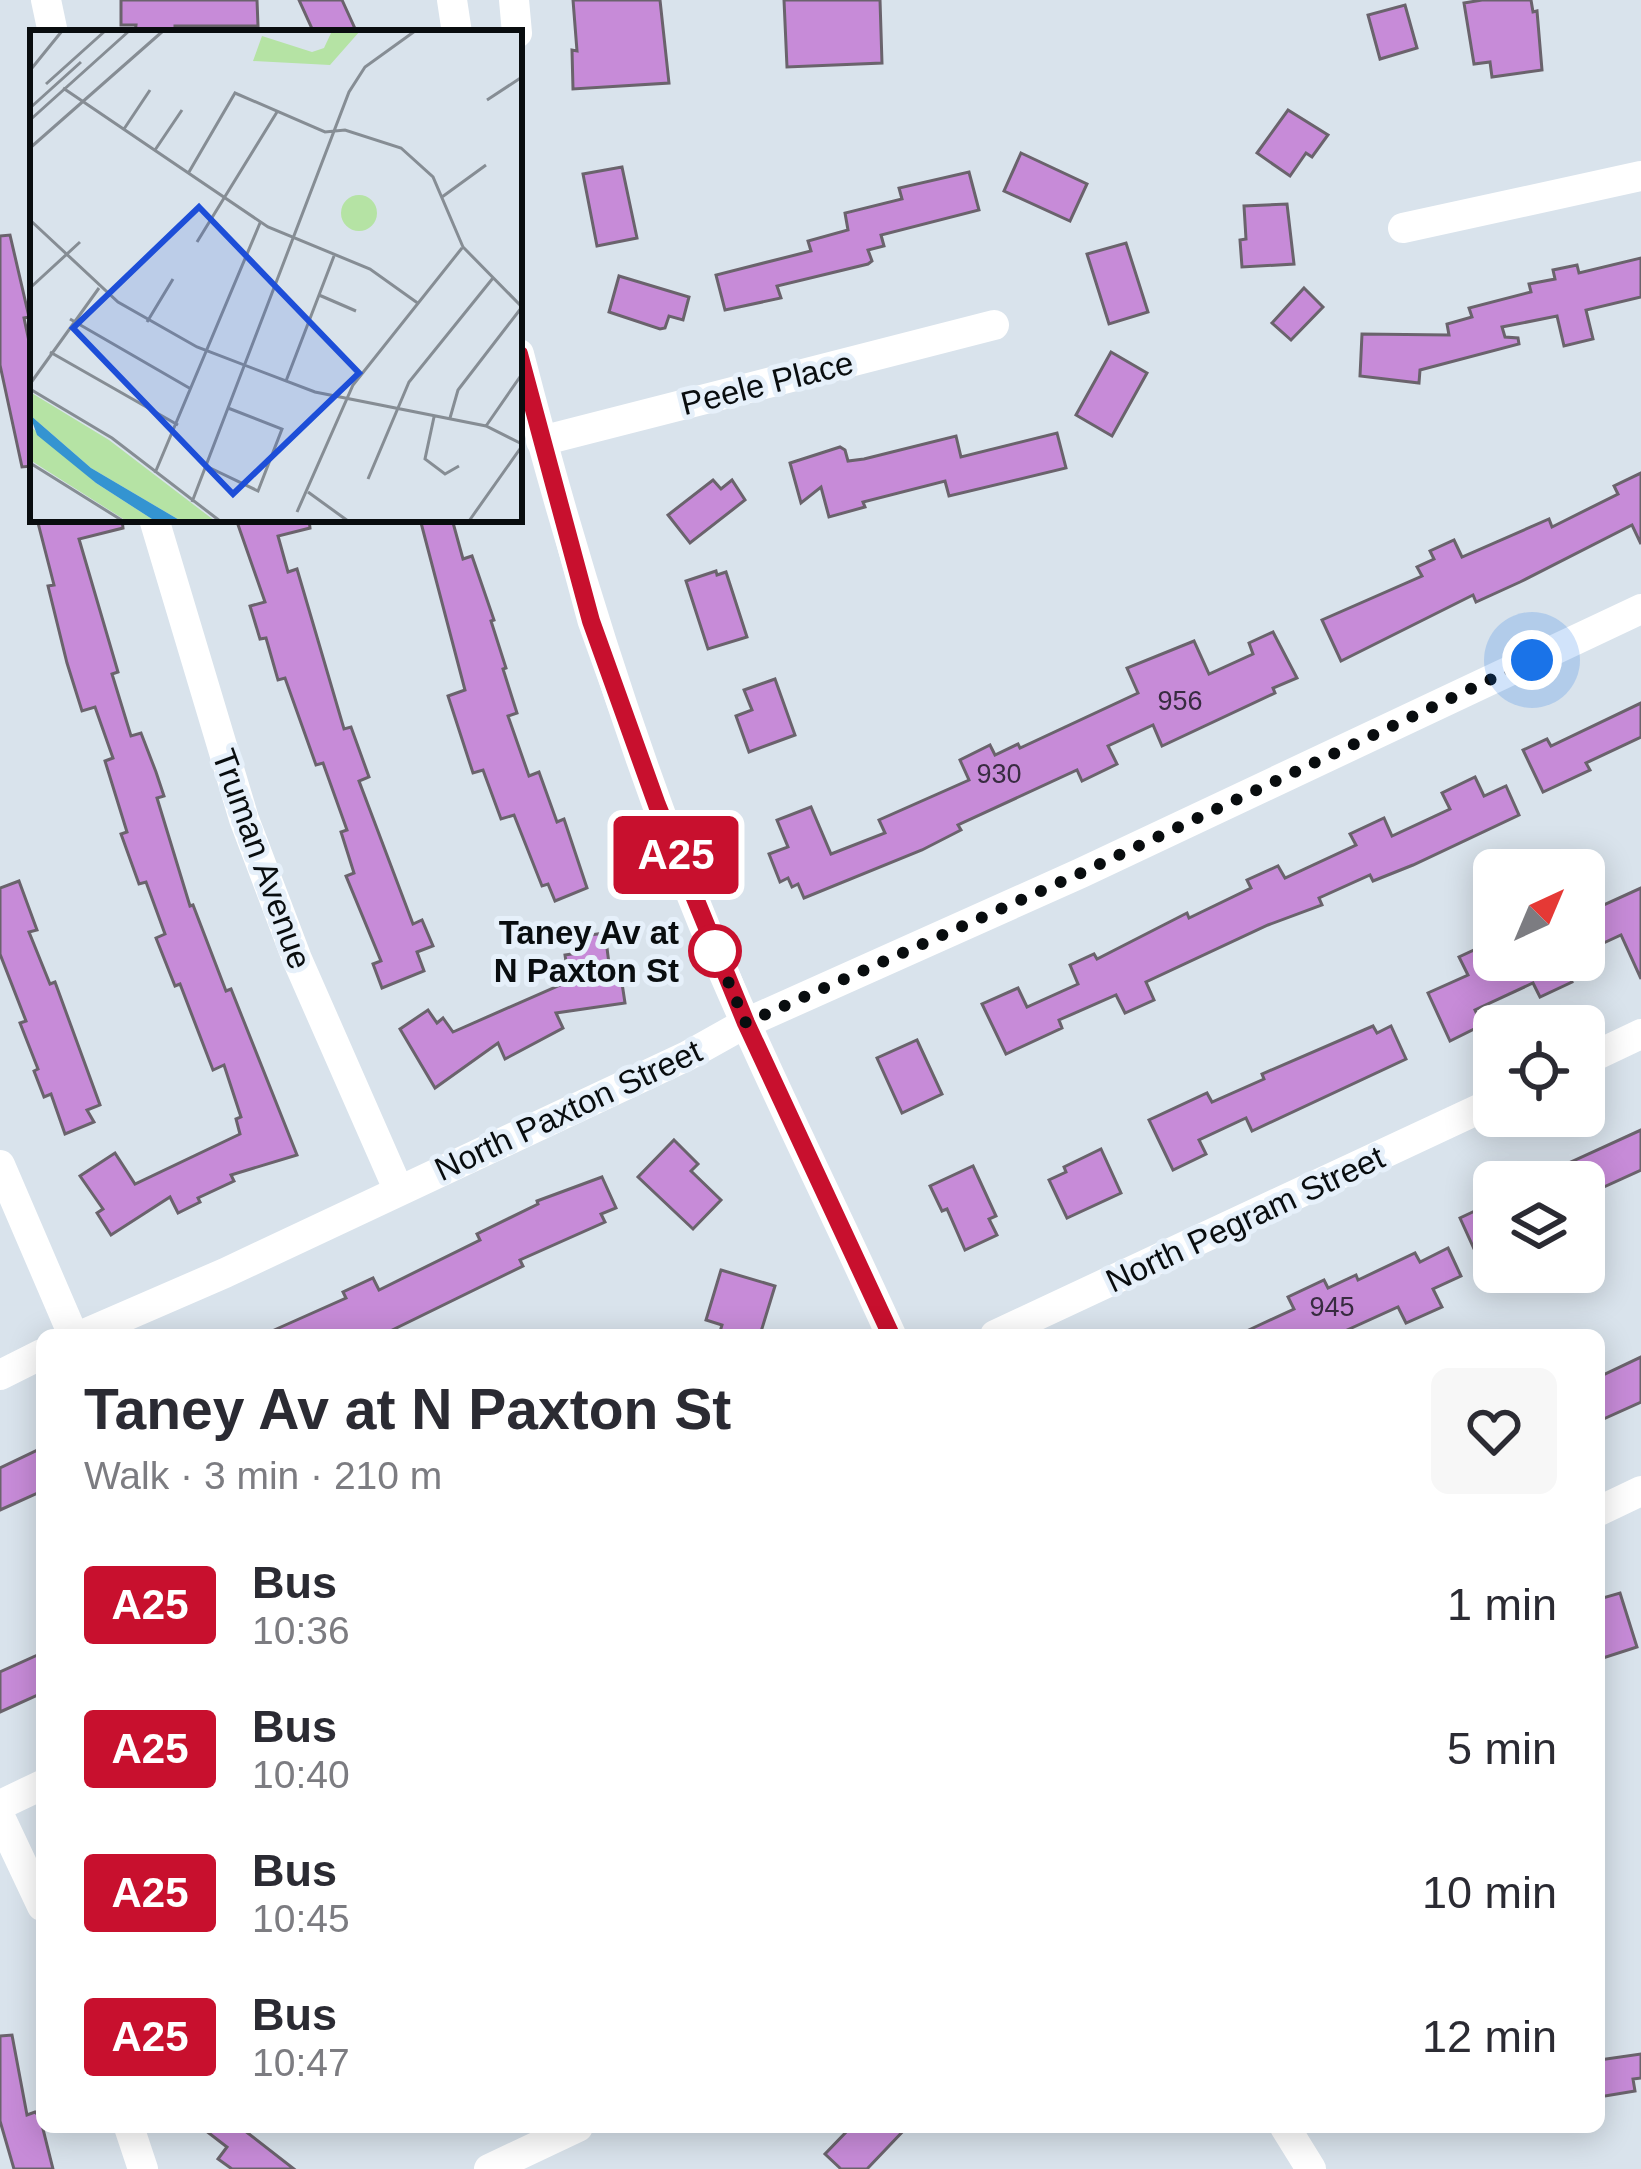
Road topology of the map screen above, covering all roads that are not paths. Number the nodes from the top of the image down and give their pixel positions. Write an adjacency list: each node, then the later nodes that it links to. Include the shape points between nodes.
1 (46, 0): 4 (street)
2 (452, 0): 5 (street)
3 (514, 0): 6 (street)
4 (52, 30)
5 (457, 30)
6 (517, 30)
7 (1641, 176): 8 (street)
8 (1403, 228)
9 (994, 325): 11 (street, Peele Place)
10 (522, 365): 11 (street)
11 (542, 442): 14 (street, via 591,621)
12 (155, 522): 19 (street, Truman Avenue, via 244,819)
13 (1641, 609): 14 (street, North Paxton Street)
14 (746, 1023): 19 (street, North Paxton Street); 22 (street)
15 (1641, 1034): 16 (street)
16 (1605, 1050)
17 (1473, 1112): 23 (street, North Pegram Street)
18 (0, 1165): 20 (street)
19 (398, 1189): 21 (street, North Paxton Street)
20 (75, 1329)
21 (92, 1329)
22 (888, 1329)
23 (1008, 1329)
24 (36, 1357): 25 (street)
25 (0, 1375)
26 (1641, 1491): 27 (street)
27 (1605, 1508)
28 (36, 1788): 29 (street)
29 (0, 1805)
30 (0, 1817): 31 (street)
31 (36, 1893)
32 (131, 2133): 35 (street)
33 (565, 2133): 36 (street)
34 (1289, 2133): 37 (street)
35 (143, 2169)
36 (489, 2169)
37 (1311, 2169)

